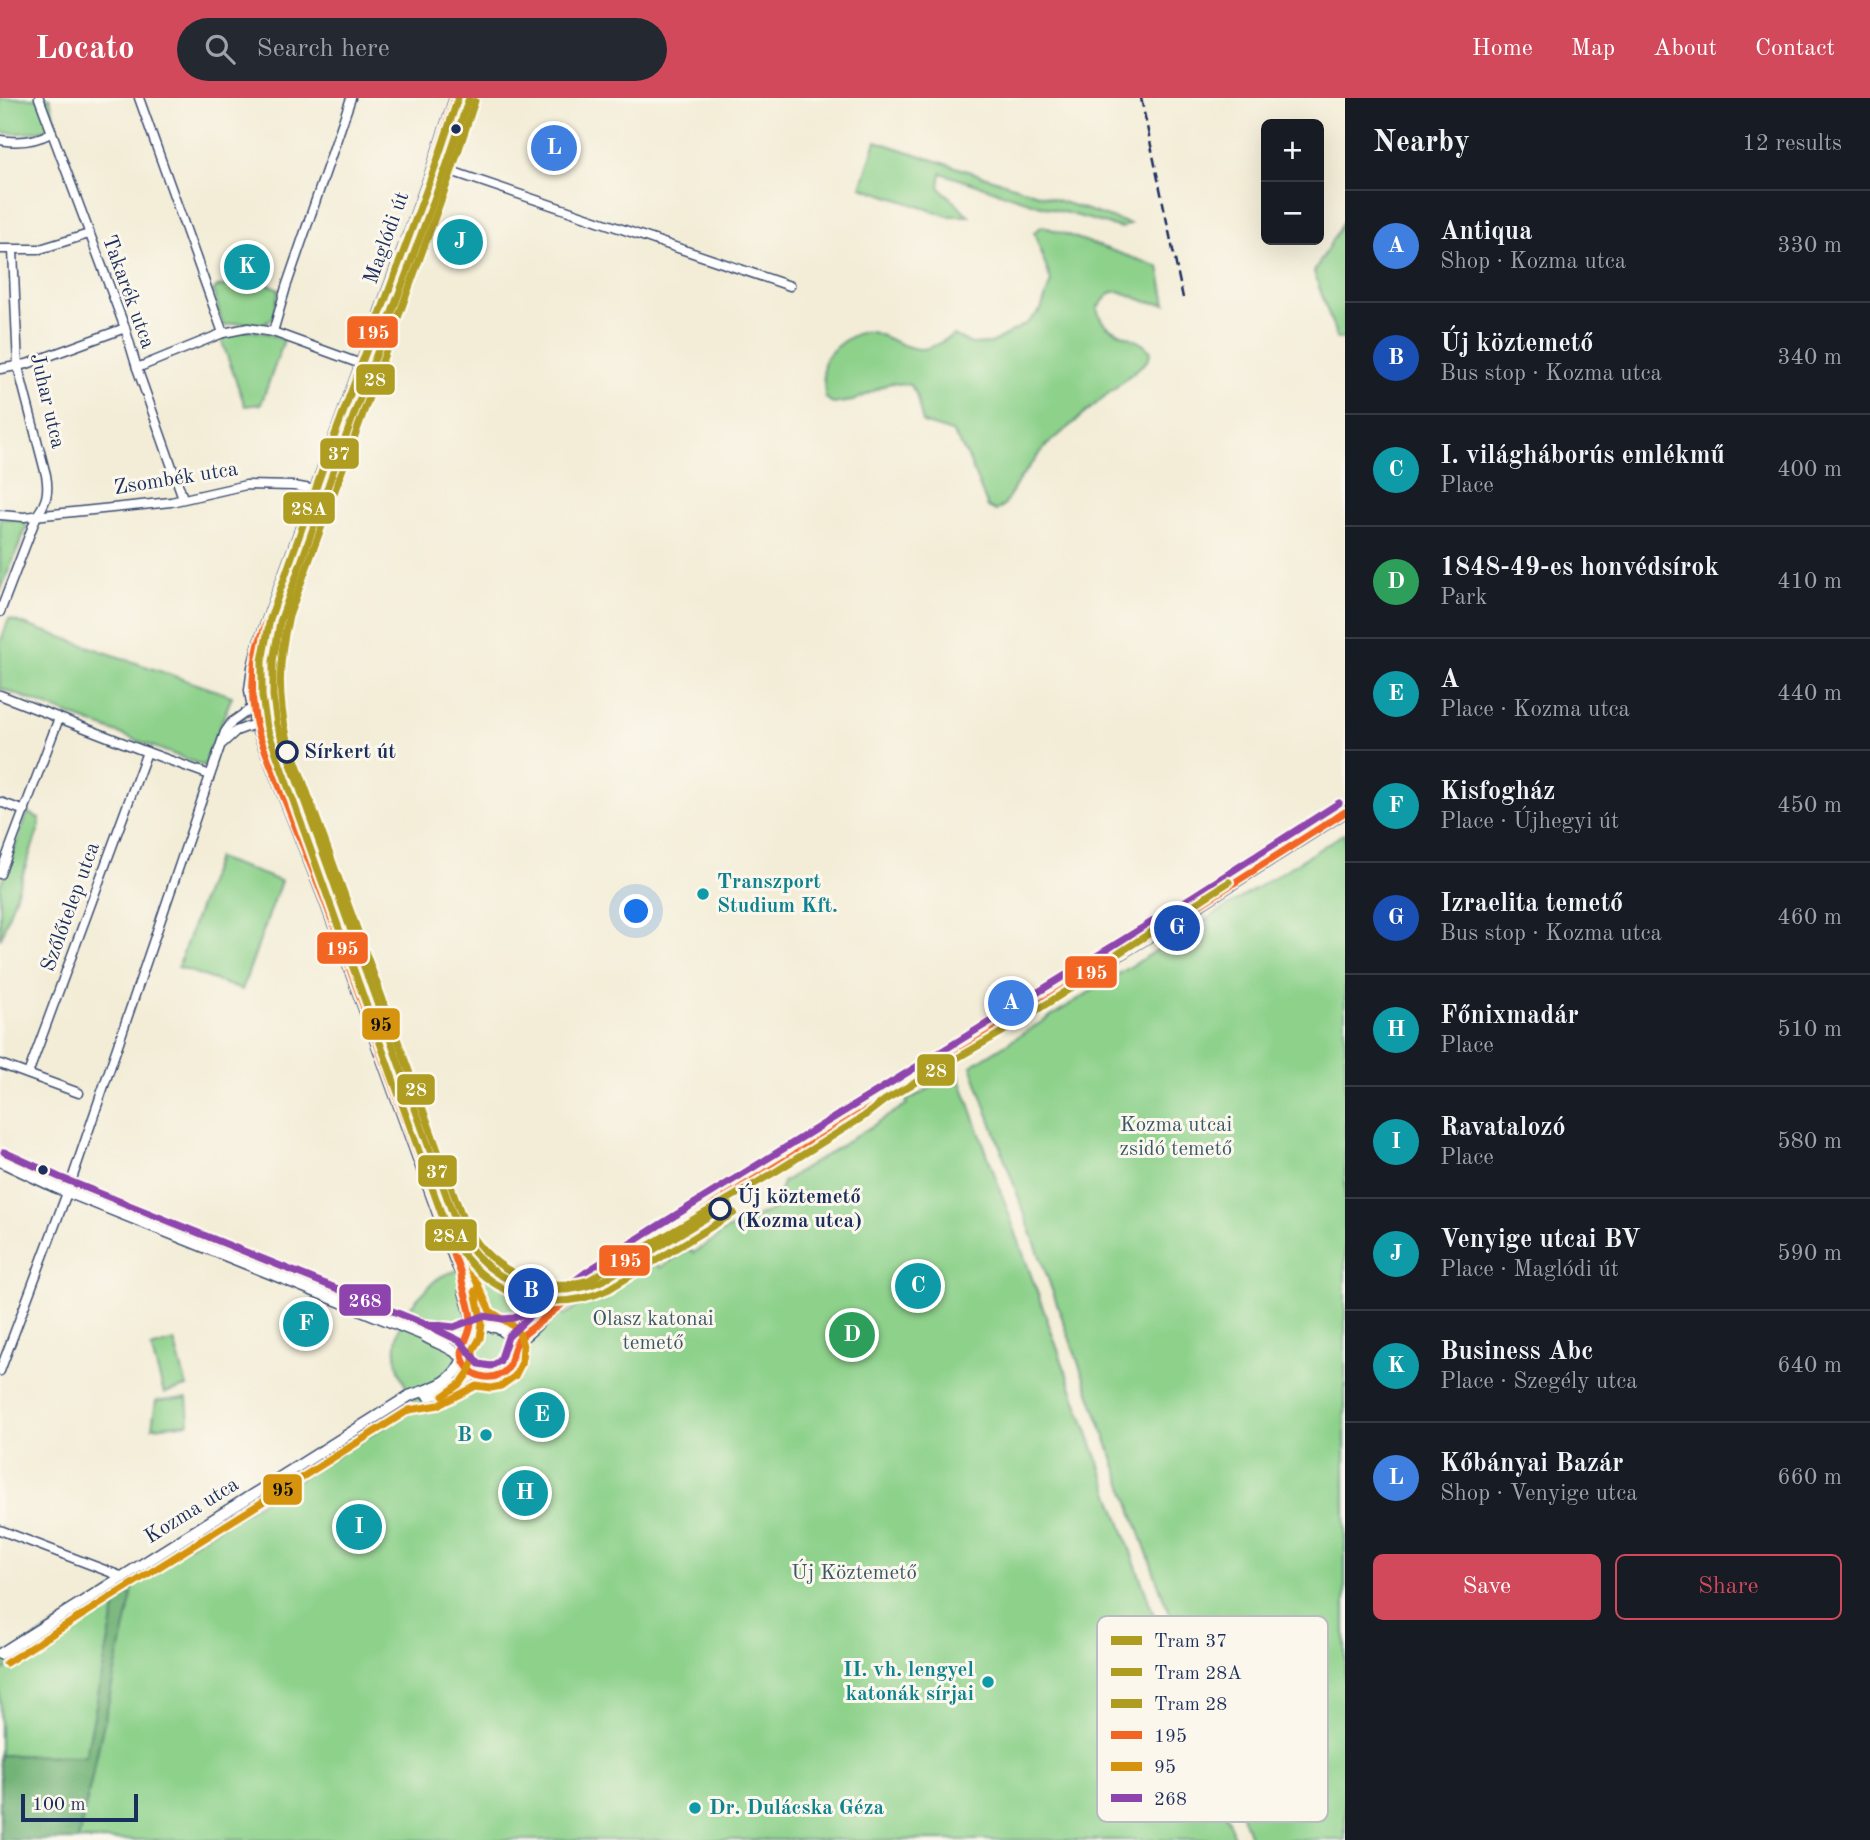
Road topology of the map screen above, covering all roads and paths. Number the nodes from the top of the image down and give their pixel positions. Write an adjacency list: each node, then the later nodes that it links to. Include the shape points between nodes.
1 (39, 98): 5 (street, Takarék utca)
2 (139, 98): 14 (street)
3 (351, 98): 13 (street)
4 (455, 98): 7 (street, Maglódi út)
5 (51, 132): 6 (street, via 19,142); 8 (street, Takarék utca)
6 (0, 140)
7 (433, 166): 11 (street); 15 (street, Maglódi út)
8 (89, 234): 10 (street, via 40,249); 12 (street, Takarék utca)
9 (0, 249): 10 (street)
10 (13, 250): 16 (street, Juhar utca)
11 (790, 286)
12 (125, 328): 16 (street); 17 (street, Takarék utca)
13 (273, 332): 14 (street, via 248,328); 15 (street)
14 (223, 333): 17 (street)
15 (361, 365): 19 (street, Maglódi út)
16 (18, 367): 18 (street); 22 (street, Juhar utca, via 48,485)
17 (136, 368): 20 (street, Takarék utca)
18 (0, 369)
19 (316, 490): 20 (street, Zsombék utca, via 257,484); 25 (street, Maglódi út, via 259,643 251,679)
20 (183, 498): 22 (street, Zsombék utca)
21 (0, 514): 22 (street, Zsombék utca)
22 (37, 515): 23 (street, Juhar utca)
23 (0, 612)
24 (0, 695): 26 (street)
25 (252, 709): 27 (street, Maglódi út); 28 (street, via 228,727)
26 (59, 718): 29 (street); 32 (street)
27 (255, 724): 28 (street, via 231,734); 40 (street)
28 (220, 748): 30 (street)
29 (147, 752): 30 (street); 36 (street, Szőlőtelep utca)
30 (211, 775): 39 (street)
31 (0, 802): 32 (street)
32 (25, 811): 34 (street)
33 (1345, 812): 41 (street, Kozma utca, via 659,1238)
34 (0, 874)
35 (0, 1064): 36 (street)
36 (28, 1074): 37 (street)
37 (79, 1093)
38 (0, 1161): 39 (street)
39 (68, 1192): 43 (street); 47 (street)
40 (461, 1274): 42 (street, via 482,1318); 44 (street, via 471,1315)
41 (544, 1317): 42 (street, Kozma utca, via 521,1327); 45 (street, Kozma utca)
42 (497, 1328): 44 (street, Kozma utca, via 481,1327); 45 (street)
43 (421, 1334): 44 (street, via 450,1338); 46 (street)
44 (470, 1334): 46 (street, Kozma utca, via 462,1347)
45 (513, 1347): 48 (street, Kozma utca, via 510,1364 502,1373 489,1378)
46 (463, 1358): 48 (street); 49 (street, Kozma utca, via 448,1380)
47 (0, 1371)
48 (475, 1374): 49 (street, Kozma utca, via 435,1395)
49 (405, 1400): 51 (street, Kozma utca)
50 (0, 1530): 51 (street)
51 (123, 1577): 52 (street, Kozma utca)
52 (0, 1654)

